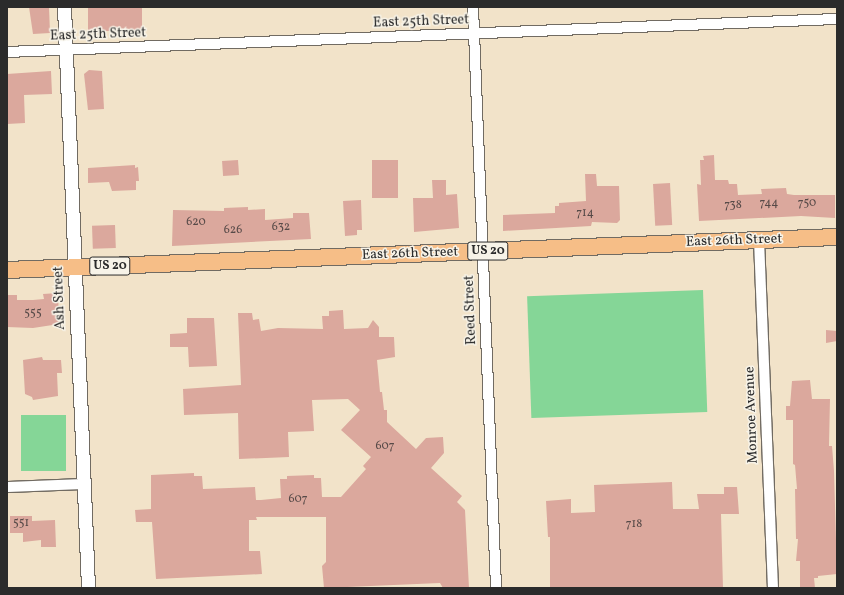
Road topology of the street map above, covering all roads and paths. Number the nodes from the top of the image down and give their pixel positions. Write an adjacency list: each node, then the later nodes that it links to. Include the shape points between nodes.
1 (64, 7): 5 (street, Ash Street)
2 (473, 7): 4 (street, Reed Street)
3 (837, 19): 4 (street, East 25th Street)
4 (474, 34): 5 (street, East 25th Street); 9 (street, Reed Street)
5 (65, 50): 6 (street, East 25th Street); 10 (street, Ash Street)
6 (7, 52)
7 (837, 237): 8 (main road, East 26th Street / US 20)
8 (759, 240): 9 (main road, East 26th Street / US 20); 16 (street, Monroe Avenue)
9 (482, 251): 10 (main road, East 26th Street / US 20); 15 (street, Reed Street)
10 (75, 268): 11 (main road, East 26th Street / US 20); 12 (street, Ash Street)
11 (7, 270)
12 (84, 484): 13 (street); 14 (street, Ash Street)
13 (7, 487)
14 (88, 588)
15 (496, 588)
16 (773, 588)

